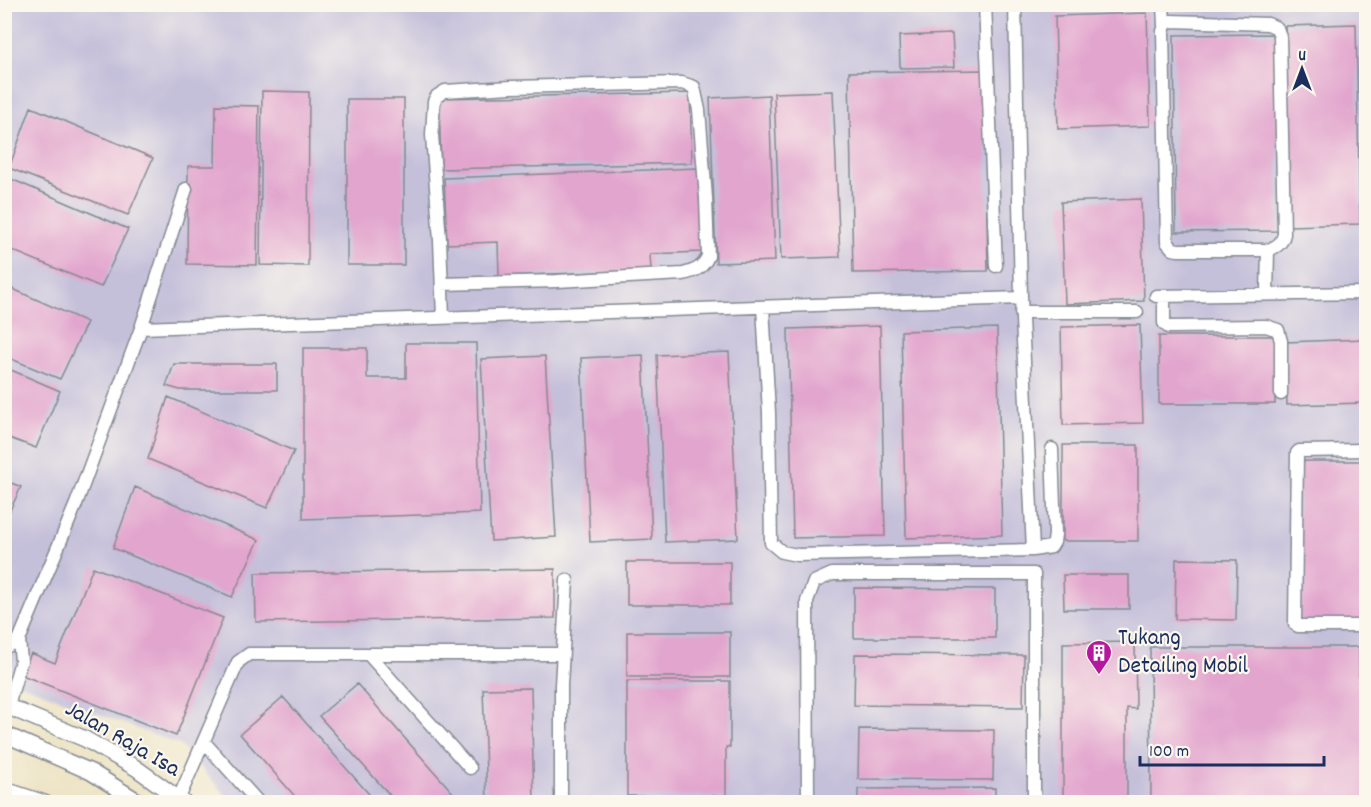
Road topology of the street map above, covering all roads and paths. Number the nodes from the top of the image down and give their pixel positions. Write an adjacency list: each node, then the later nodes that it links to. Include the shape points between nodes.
1 (985, 4): 7 (lane)
2 (1015, 4): 11 (lane)
3 (1163, 4): 4 (lane)
4 (1164, 26): 6 (lane, via 1167,242 1178,250); 6 (lane, via 1176,21 1268,24 1277,28 1284,234 1281,243)
5 (186, 189): 16 (lane)
6 (1268, 250): 10 (lane)
7 (996, 266)
8 (442, 284): 8 (lane, via 432,135 434,101 440,94 511,87 682,83 694,87 699,110 708,256 700,268 683,274); 15 (lane)
9 (1366, 293): 10 (lane)
10 (1268, 294): 17 (lane, via 1160,296 1168,327 1266,326 1278,330)
11 (1021, 298): 12 (lane); 13 (lane)
12 (763, 308): 15 (lane); 20 (lane, via 771,543 782,552 797,555)
13 (1021, 312): 14 (lane); 20 (lane)
14 (1137, 312)
15 (443, 317): 16 (lane)
16 (141, 328): 23 (lane, via 76,504)
17 (1281, 394)
18 (1052, 449): 20 (lane, via 1055,539 1051,547)
19 (1366, 450): 22 (lane, via 1297,453 1296,601 1297,626)
20 (1033, 550)
21 (567, 580): 25 (lane)
22 (1366, 626)
23 (19, 640): 24 (lane); 27 (lane, via 21,661)
24 (4, 648)
25 (562, 654): 26 (lane); 36 (lane)
26 (369, 655): 29 (lane, via 245,655 238,662); 30 (lane)
27 (6, 708): 32 (main road, Jalan Raja Isa, via 85,739)
28 (4, 734): 34 (main road, Jalan Raja Isa, via 91,772)
29 (204, 742): 32 (lane); 35 (lane)
30 (470, 768)
31 (4, 788): 33 (lane)
32 (181, 800)
33 (46, 802)
34 (139, 802)
35 (258, 802)
36 (561, 802)
37 (808, 802): 38 (lane, via 807,601 814,582 832,574 1035,574)
38 (1034, 802)

